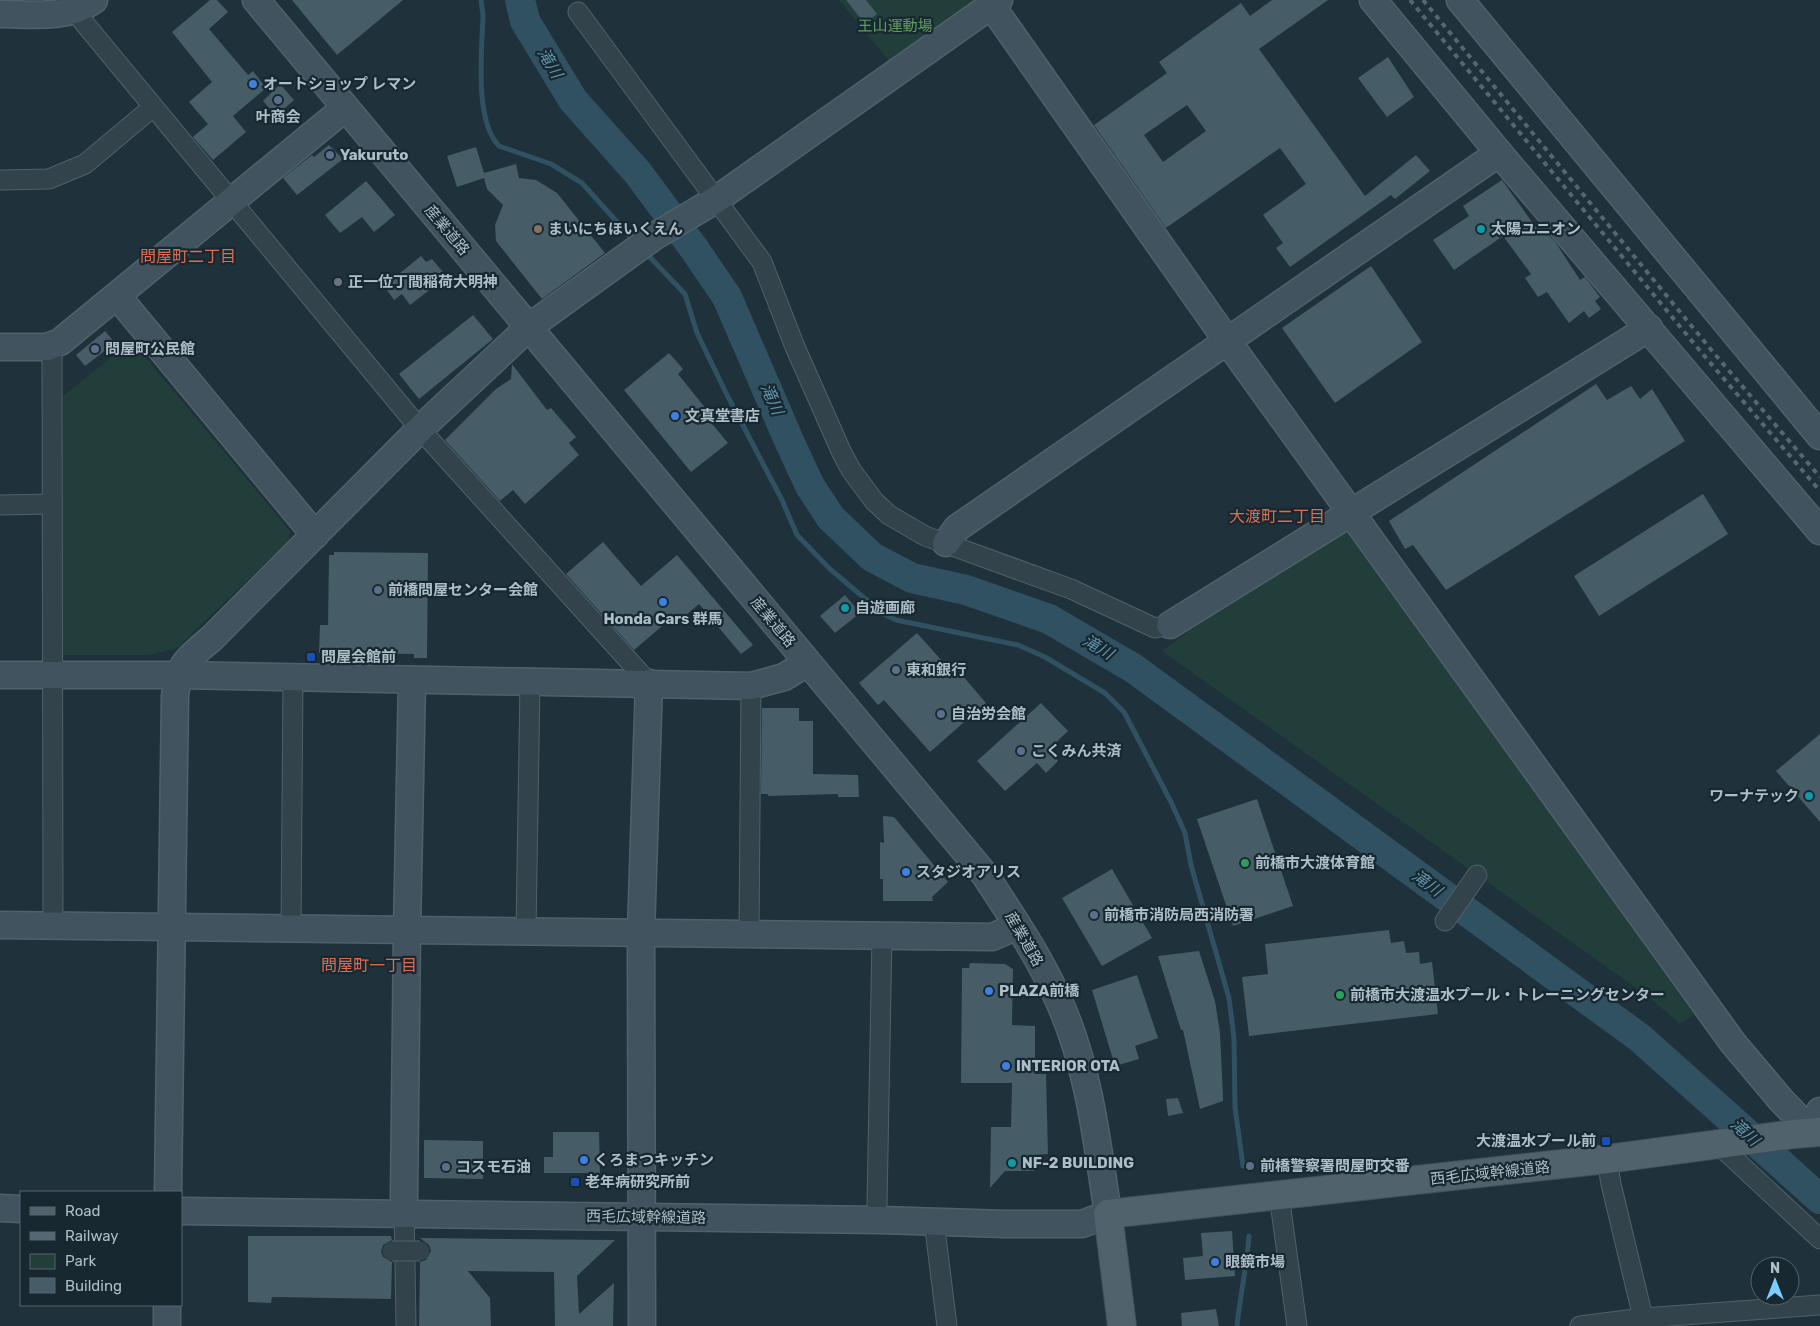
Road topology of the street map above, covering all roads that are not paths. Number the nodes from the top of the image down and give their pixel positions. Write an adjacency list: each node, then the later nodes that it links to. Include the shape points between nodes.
1 (256, 0): 9 (street, 産業道路)
2 (1373, 0): 10 (street)
3 (1460, 0): 21 (street)
4 (995, 3): 13 (street); 17 (street)
5 (78, 4): 7 (street, via 54,14); 8 (street)
6 (578, 12): 13 (street)
7 (0, 14)
8 (153, 107): 11 (street, via 86,164 49,179); 12 (street)
9 (345, 108): 12 (street); 15 (street, 産業道路)
10 (1499, 153): 16 (street); 17 (street)
11 (0, 180)
12 (232, 201): 14 (street); 20 (street)
13 (711, 203): 15 (street, via 655,236); 27 (street, via 722,209 762,262 795,347 851,470 889,515 925,536)
14 (118, 297): 18 (street); 26 (street)
15 (529, 327): 20 (street); 29 (street, 産業道路)
16 (1649, 328): 24 (street); 25 (street)
17 (1228, 342): 24 (street); 27 (street, via 957,528)
18 (54, 346): 19 (street); 22 (street)
19 (0, 347)
20 (420, 429): 26 (street); 36 (street)
21 (1820, 436)
22 (52, 504): 23 (street); 31 (street)
23 (0, 505)
24 (1352, 513): 28 (street); 50 (street, via 1733,1043 1781,1100)
25 (1820, 531)
26 (315, 535): 32 (street, via 184,663)
27 (946, 543): 28 (street, via 1071,589 1148,625 1163,628)
28 (1170, 625)
29 (807, 663): 37 (street, via 784,677); 40 (street, 産業道路, via 985,875)
30 (0, 675): 31 (street)
31 (53, 676): 32 (street); 42 (street)
32 (177, 676): 33 (street); 43 (street)
33 (293, 679): 34 (street); 44 (street)
34 (412, 680): 35 (street); 45 (street)
35 (530, 683): 36 (street); 46 (street)
36 (649, 683): 37 (street); 47 (street)
37 (751, 686): 48 (street)
38 (1476, 875): 39 (street)
39 (1445, 921)
40 (1016, 923): 49 (street, via 1006,932 992,937); 64 (street, 産業道路, via 1059,1000 1081,1064)
41 (0, 926): 42 (street)
42 (53, 926): 43 (street)
43 (171, 928): 44 (street); 53 (street)
44 (291, 930): 45 (street)
45 (406, 931): 46 (street); 59 (street)
46 (526, 932): 47 (street)
47 (641, 933): 48 (street); 62 (street)
48 (749, 934): 49 (street)
49 (882, 936): 58 (street)
50 (1814, 1129): 51 (main road, 西毛広域幹線道路)
51 (1723, 1143): 52 (main road, 西毛広域幹線道路); 66 (street)
52 (1607, 1159): 56 (main road, 西毛広域幹線道路); 71 (street)
53 (168, 1191)
54 (0, 1195): 55 (street)
55 (20, 1195)
56 (1279, 1195): 64 (main road, 西毛広域幹線道路); 77 (street)
57 (182, 1197): 59 (street, 西毛広域幹線道路)
58 (877, 1205): 62 (street, 西毛広域幹線道路); 64 (street, 西毛広域幹線道路, via 1080,1207)
59 (404, 1207): 62 (street, 西毛広域幹線道路); 63 (street, 西毛広域幹線道路); 73 (street)
60 (0, 1208): 61 (street)
61 (20, 1209)
62 (642, 1210): 65 (street, 西毛広域幹線道路); 74 (street)
63 (182, 1211)
64 (1108, 1214): 65 (street, 西毛広域幹線道路, via 1082,1224); 76 (main road, 産業道路)
65 (934, 1221): 75 (street)
66 (1820, 1239)
67 (392, 1251): 68 (street, bridge)
68 (420, 1251)
69 (1820, 1305): 71 (street)
70 (167, 1306): 72 (street)
71 (1644, 1322): 78 (street)
72 (167, 1326)
73 (406, 1326)
74 (642, 1326)
75 (947, 1326)
76 (1122, 1326)
77 (1297, 1326)
78 (1580, 1326)

